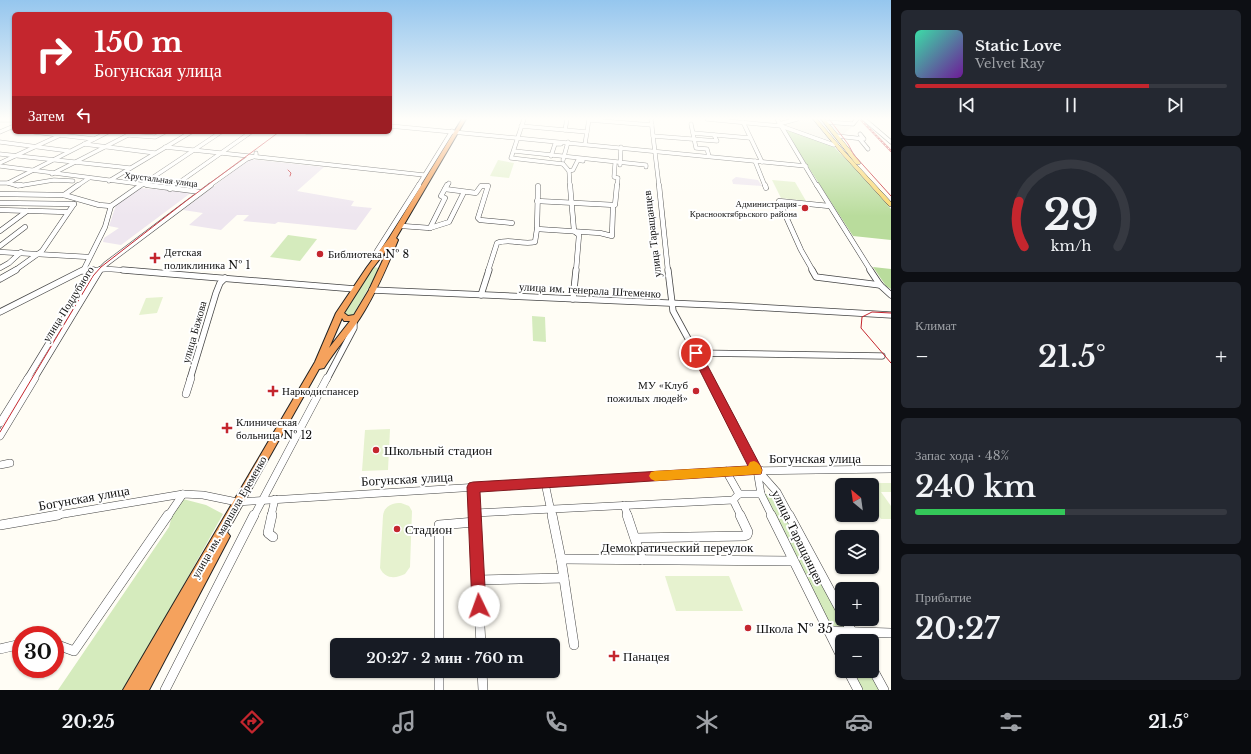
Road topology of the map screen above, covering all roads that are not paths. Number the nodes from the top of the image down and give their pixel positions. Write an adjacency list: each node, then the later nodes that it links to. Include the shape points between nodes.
1 (27, 151): 26 (street)
2 (69, 151): 30 (street)
3 (97, 151): 34 (street)
4 (140, 151): 22 (street)
5 (159, 151): 22 (street)
6 (190, 151): 52 (street)
7 (200, 151): 24 (street)
8 (223, 151): 24 (street)
9 (443, 151): 45 (highway, улица им. маршала Еременко)
10 (445, 151): 77 (highway, улица им. маршала Еременко)
11 (553, 151): 27 (street)
12 (565, 151): 29 (street)
13 (621, 151): 37 (street)
14 (655, 151): 41 (street, улица Таращанцев)
15 (657, 151): 28 (street)
16 (708, 151): 28 (street)
17 (757, 151): 32 (street)
18 (797, 151): 39 (street)
19 (840, 151): 68 (main road)
20 (849, 151): 62 (main road)
21 (514, 152): 27 (street); 35 (street, via 511,157 513,160)
22 (157, 153): 40 (street)
23 (0, 154): 26 (street)
24 (219, 154): 25 (street); 55 (street)
25 (256, 155): 45 (street); 57 (street, улица Поддубного)
26 (16, 156): 30 (street); 33 (street)
27 (551, 156): 29 (street)
28 (709, 156): 31 (street)
29 (564, 157): 35 (street); 37 (street)
30 (52, 161): 34 (street); 42 (street)
31 (754, 161): 32 (street); 54 (street)
32 (762, 162): 39 (street)
33 (0, 163)
34 (74, 164): 40 (street); 44 (street)
35 (563, 164): 43 (street)
36 (614, 164): 37 (street); 43 (street, via 578,160 573,170); 67 (street, via 614,177 618,178)
37 (620, 164): 41 (street)
38 (0, 166): 42 (street, Хрустальная улица)
39 (806, 166): 70 (street)
40 (130, 168): 47 (street)
41 (656, 168): 103 (street, улица Таращанцев)
42 (32, 171): 44 (street, Хрустальная улица); 50 (street)
43 (569, 171): 65 (street)
44 (52, 174): 46 (street, Хрустальная улица)
45 (427, 175): 86 (street); 90 (highway, улица им. маршала Еременко, via 392,239)
46 (89, 178): 47 (street, Хрустальная улица); 48 (street)
47 (109, 181): 52 (street, Хрустальная улица)
48 (84, 182): 50 (street, via 52,179 25,185); 60 (street)
49 (0, 183): 50 (street)
50 (8, 183)
51 (449, 183): 56 (street)
52 (141, 184): 55 (street, Хрустальная улица); 69 (street)
53 (538, 186): 63 (street)
54 (766, 188)
55 (170, 189): 57 (street, Хрустальная улица)
56 (445, 189): 58 (street); 79 (street, via 441,196 445,198)
57 (201, 192): 92 (street, улица Поддубного)
58 (464, 192): 76 (street, via 477,193 481,186 488,186 478,218); 79 (street, via 449,222)
59 (0, 194): 61 (street)
60 (64, 194): 61 (street); 69 (street)
61 (31, 195): 64 (street)
62 (891, 200)
63 (537, 201): 65 (street); 80 (street)
64 (18, 203): 66 (street); 72 (street); 74 (street, via 74,204)
65 (571, 203): 67 (street); 82 (street)
66 (0, 204)
67 (614, 205): 82 (street, via 612,236)
68 (891, 205)
69 (110, 206): 88 (street, via 110,216)
70 (829, 206): 97 (street); 97 (street, via 779,201 816,277)
71 (0, 210): 72 (street)
72 (7, 210): 73 (street); 75 (street)
73 (27, 211): 74 (street); 81 (street)
74 (67, 212): 87 (street)
75 (0, 215)
76 (512, 223)
77 (402, 226): 79 (street); 91 (highway, улица им. маршала Еременко)
78 (25, 227): 83 (street)
79 (430, 228)
80 (537, 229): 82 (street); 100 (street, via 534,242 531,244 501,241 497,243)
81 (0, 231)
82 (574, 231): 102 (street, via 579,235)
83 (0, 246)
84 (0, 252): 85 (street)
85 (21, 252): 87 (street); 89 (street)
86 (378, 252)
87 (39, 253): 88 (street); 96 (street)
88 (90, 256): 93 (street)
89 (0, 268)
90 (369, 268): 91 (highway, via 378,265); 98 (highway, улица им. маршала Еременко)
91 (384, 268): 99 (highway, улица им. маршала Еременко)
92 (101, 269): 94 (street); 95 (street); 114 (street, улица Поддубного, via 92,280)
93 (83, 271): 94 (street); 106 (street)
94 (93, 271): 113 (street, улица Поддубного)
95 (225, 278): 98 (street); 112 (street, улица Бажова, via 216,293)
96 (0, 279)
97 (880, 285): 101 (street)
98 (355, 290): 107 (highway, улица им. маршала Еременко)
99 (372, 290): 100 (street, улица им. генерала Штеменко); 109 (highway, улица им. маршала Еременко)
100 (481, 295): 102 (street, улица им. генерала Штеменко)
101 (891, 295)
102 (573, 299): 103 (street, улица им. генерала Штеменко)
103 (672, 304): 104 (street, улица им. генерала Штеменко); 110 (street, улица Таращанцев, via 673,311)
104 (807, 310): 105 (street, улица им. генерала Штеменко); 108 (street, улица им. генерала Штеменко)
105 (891, 311)
106 (0, 312)
107 (340, 313): 109 (highway, via 347,319); 127 (highway, улица им. маршала Еременко, via 319,362)
108 (891, 315)
109 (355, 319): 126 (street, via 354,328); 127 (highway, улица им. маршала Еременко, via 324,361)
110 (696, 353): 111 (street); 118 (street, улица Таращанцев)
111 (882, 356)
112 (186, 394)
113 (0, 423)
114 (0, 436)
115 (10, 463): 116 (street)
116 (0, 465)
117 (891, 469): 118 (street, Богунская улица)
118 (756, 470): 119 (street, Богунская улица); 123 (street, улица Таращанцев); 140 (street, улица Таращанцев, via 777,492)
119 (726, 471): 120 (street, Богунская улица); 124 (street)
120 (545, 483): 121 (street, Богунская улица); 129 (street)
121 (473, 487): 125 (street, Богунская улица); 130 (street)
122 (183, 494): 127 (street, Богунская улица); 132 (street, Богунская улица); 150 (street, via 74,651)
123 (761, 494): 124 (street); 137 (street, улица Таращанцев)
124 (736, 497): 128 (street); 134 (street, via 747,535)
125 (275, 499): 126 (street, Богунская улица); 133 (street, via 268,533)
126 (262, 500): 127 (street, Богунская улица); 158 (street)
127 (240, 502): 156 (highway, улица им. маршала Еременко); 157 (highway, улица им. маршала Еременко)
128 (624, 505): 129 (street); 134 (street)
129 (550, 509): 130 (street); 135 (street)
130 (475, 513): 131 (street)
131 (475, 522): 139 (street); 145 (street, via 440,525)
132 (0, 525)
133 (273, 537)
134 (635, 538): 136 (street)
135 (560, 559): 136 (street, Демократический переулок); 138 (street)
136 (642, 560): 137 (street, Демократический переулок)
137 (793, 561): 141 (street, улица Таращанцев)
138 (564, 578): 139 (street); 148 (street)
139 (478, 580): 146 (street)
140 (835, 600)
141 (829, 631): 143 (street); 147 (street, улица Таращанцев)
142 (891, 633): 144 (street)
143 (842, 634)
144 (879, 634)
145 (439, 638)
146 (481, 638)
147 (835, 643)
148 (574, 645)
149 (12, 646): 151 (street)
150 (64, 647)
151 (0, 649)
152 (439, 678): 159 (street)
153 (482, 678): 160 (street)
154 (852, 678): 161 (street)
155 (877, 678): 162 (street)
156 (130, 690)
157 (142, 690)
158 (165, 690)
159 (439, 690)
160 (483, 690)
161 (858, 690)
162 (884, 690)

